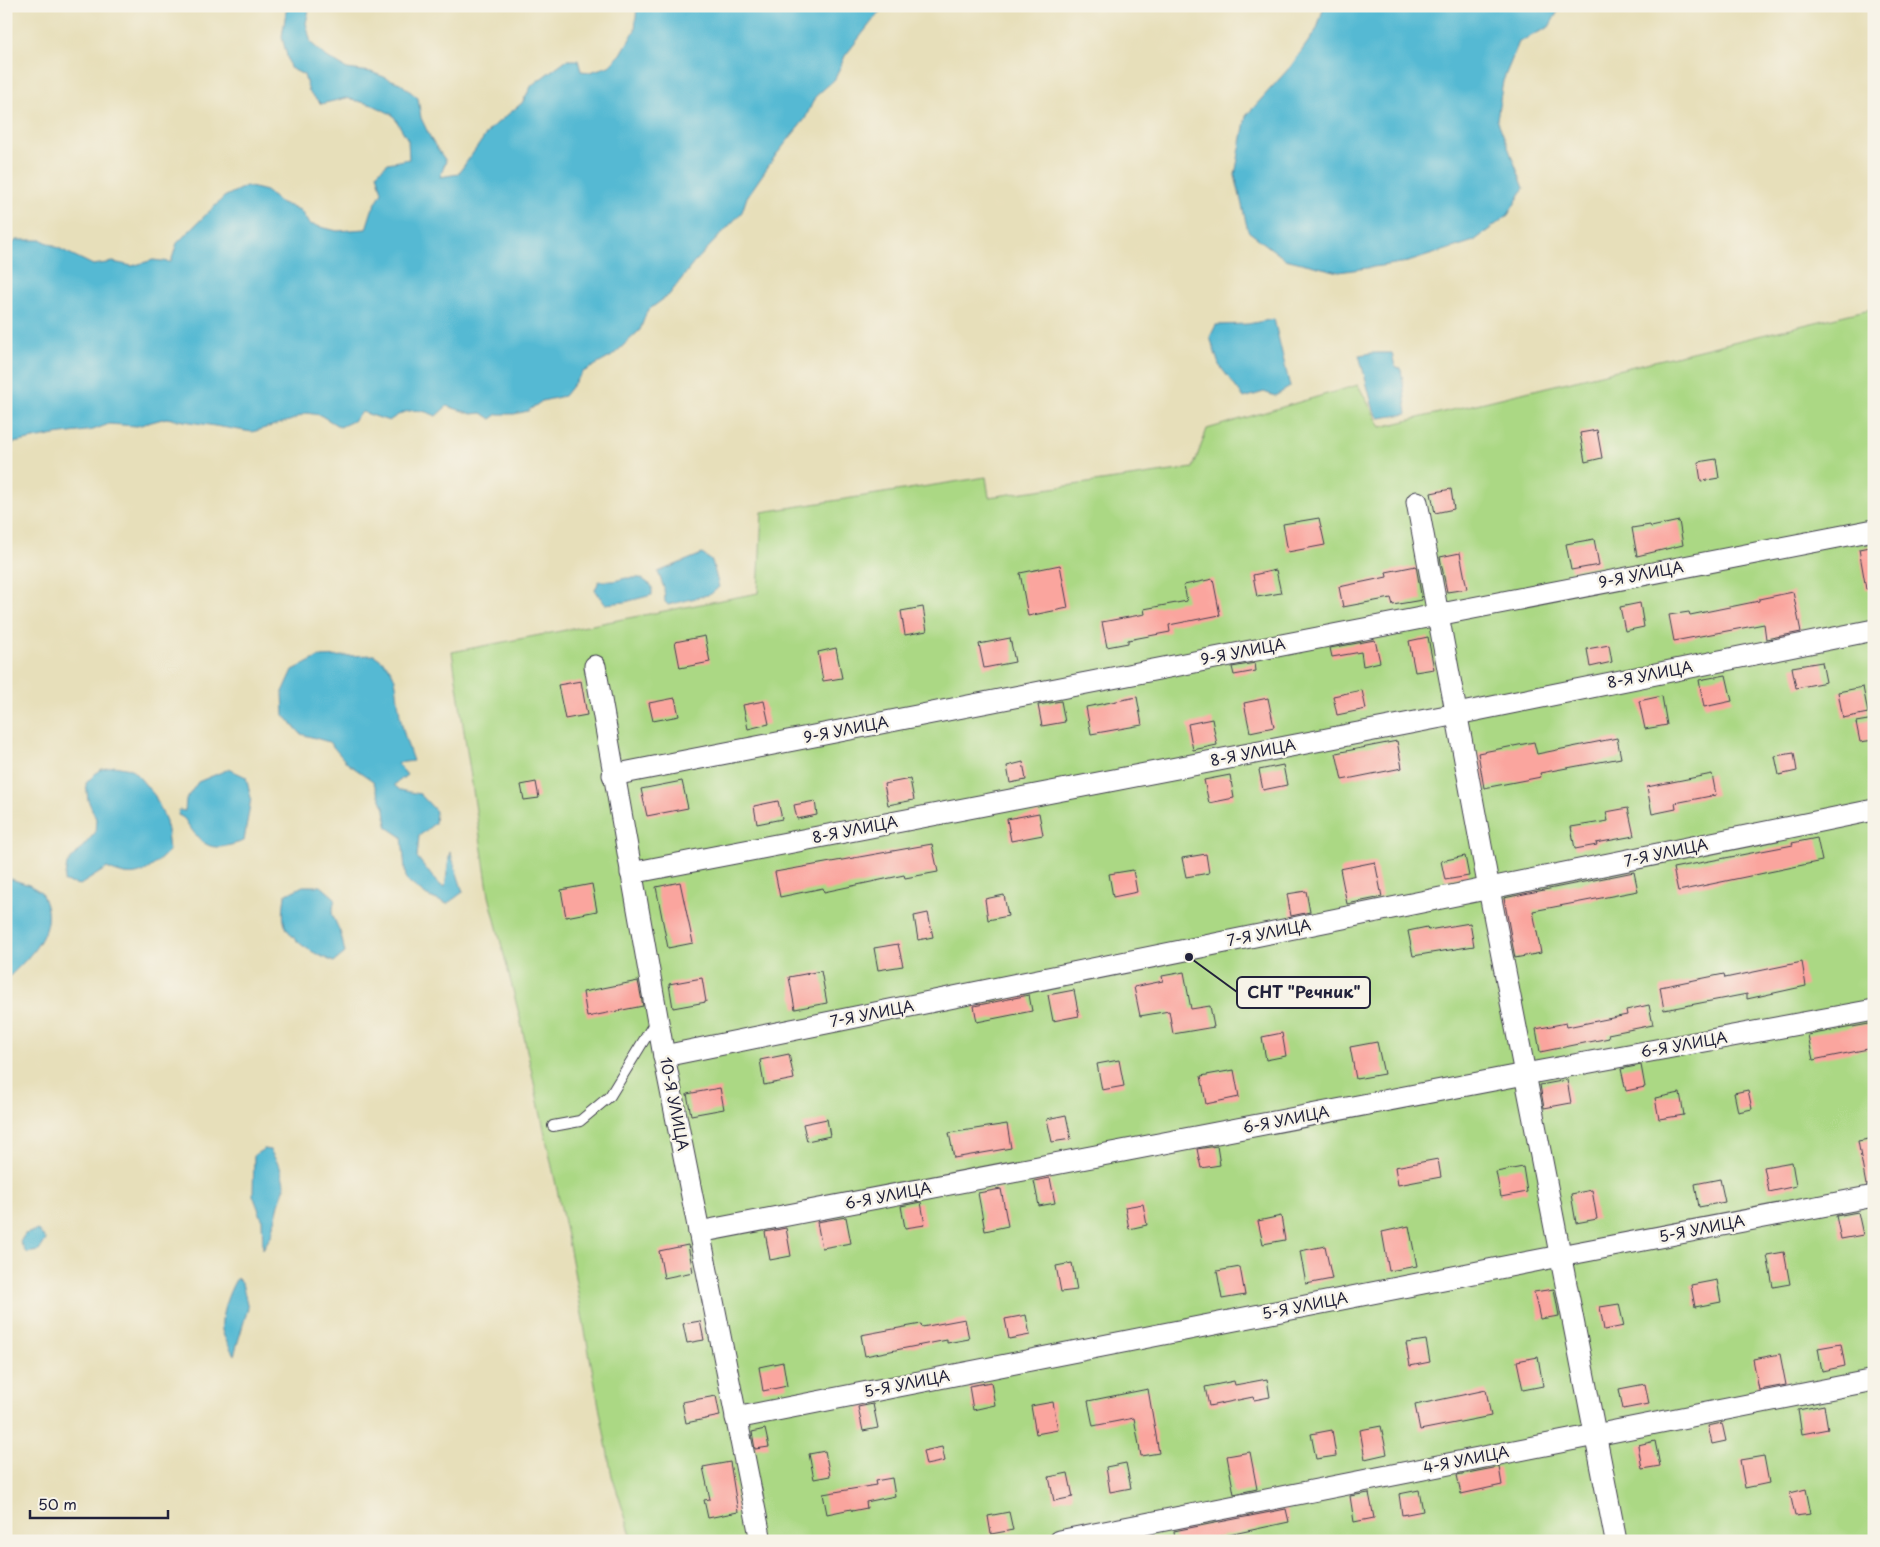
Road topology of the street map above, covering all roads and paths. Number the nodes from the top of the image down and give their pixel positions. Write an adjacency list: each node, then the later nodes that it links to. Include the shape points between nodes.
1 (1417, 502): 3 (street)
2 (1874, 530): 3 (street, 9-Я УЛИЦА)
3 (1438, 614): 6 (street); 7 (street, 9-Я УЛИЦА)
4 (1874, 630): 6 (street, 8-Я УЛИЦА)
5 (595, 666): 7 (street, 10-Я УЛИЦА)
6 (1457, 714): 9 (street, 8-Я УЛИЦА); 10 (street)
7 (613, 775): 9 (street, 10-Я УЛИЦА)
8 (1874, 810): 10 (street, 7-Я УЛИЦА)
9 (631, 873): 12 (street, 10-Я УЛИЦА)
10 (1488, 889): 13 (street, 7-Я УЛИЦА); 14 (street)
11 (1874, 1010): 14 (street, 6-Я УЛИЦА)
12 (657, 1019): 13 (street, 10-Я УЛИЦА); 15 (lane, via 610,1096 580,1121)
13 (664, 1056): 17 (street, 10-Я УЛИЦА)
14 (1525, 1074): 17 (street, 6-Я УЛИЦА); 18 (street)
15 (553, 1126)
16 (1874, 1196): 18 (street, 5-Я УЛИЦА)
17 (699, 1232): 20 (street, 10-Я УЛИЦА)
18 (1560, 1256): 20 (street, 5-Я УЛИЦА); 21 (street)
19 (1874, 1380): 21 (street, 4-Я УЛИЦА)
20 (736, 1418): 22 (street, 10-Я УЛИЦА)
21 (1595, 1435): 23 (street, 4-Я УЛИЦА); 24 (street)
22 (761, 1541)
23 (1059, 1541)
24 (1616, 1541)

